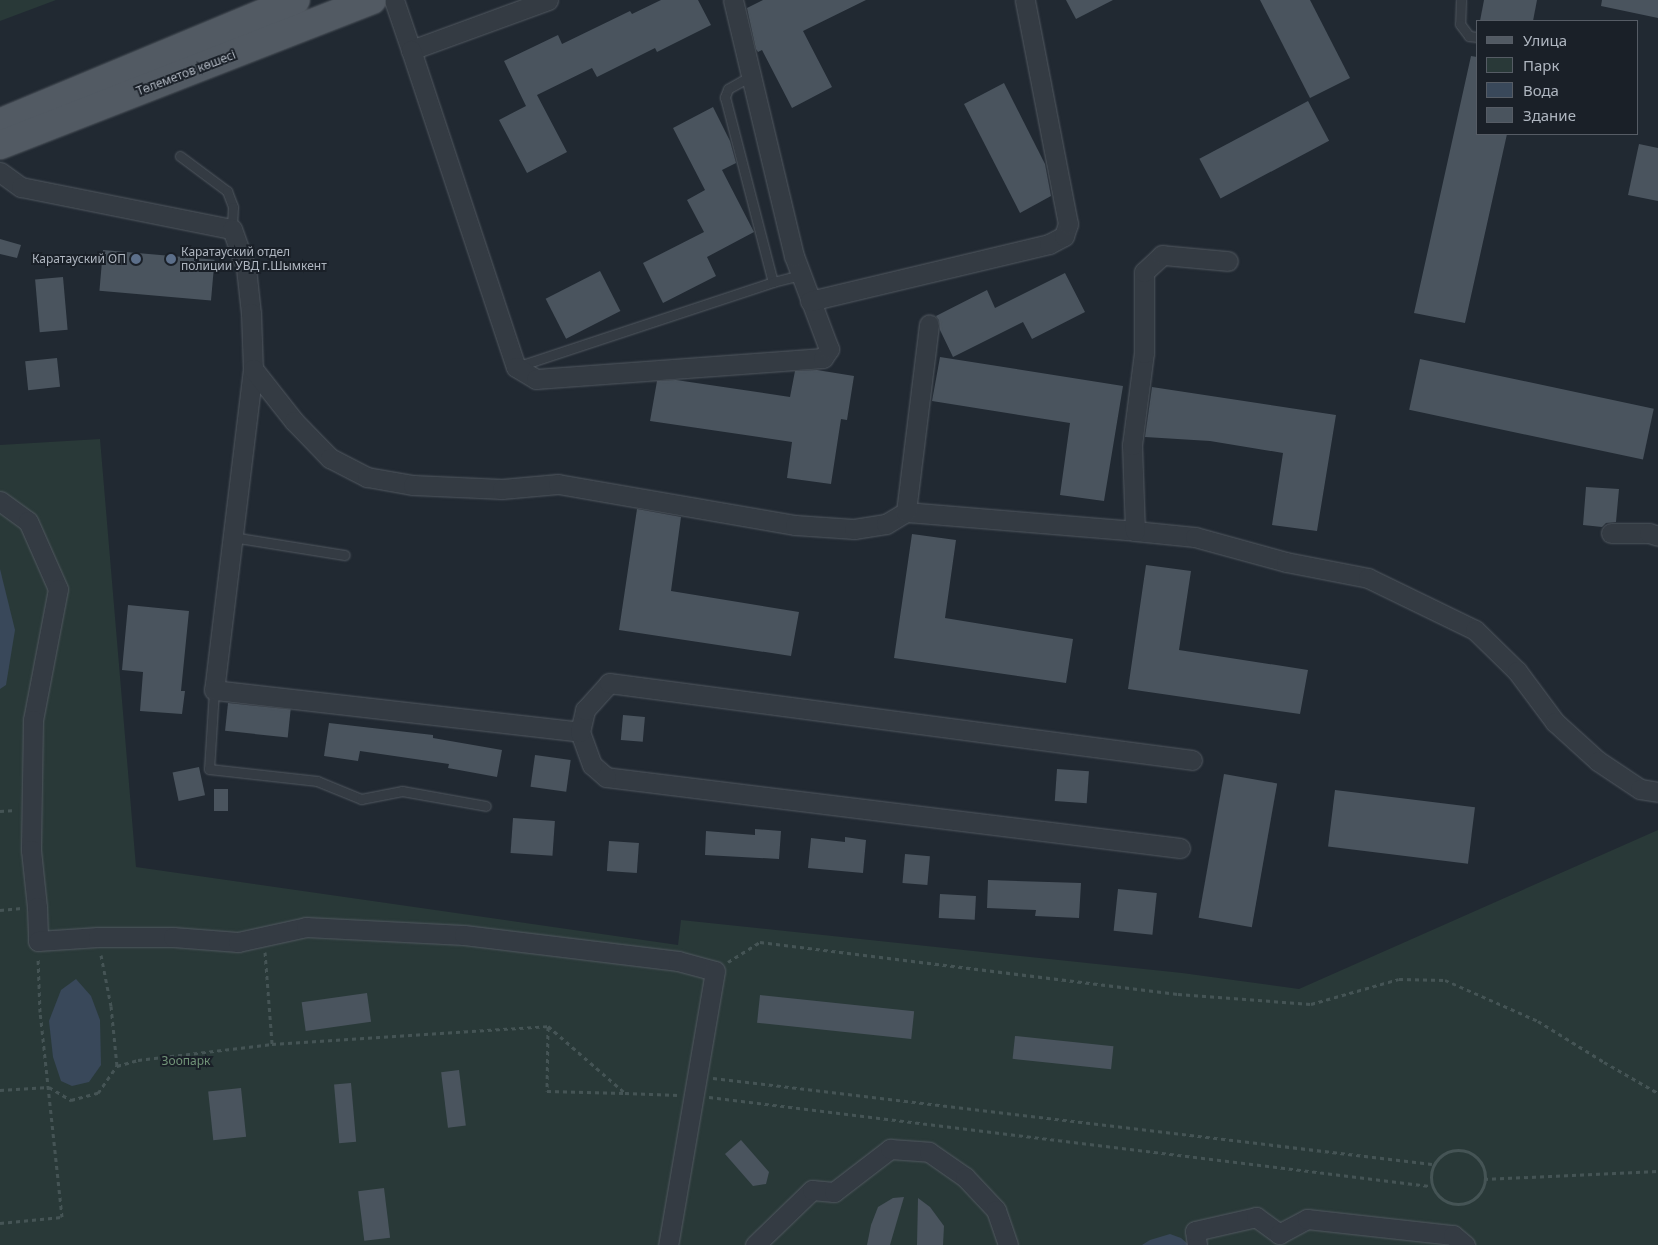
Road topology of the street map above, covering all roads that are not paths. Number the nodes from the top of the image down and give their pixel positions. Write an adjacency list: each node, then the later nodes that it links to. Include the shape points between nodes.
1 (295, 0): 11 (main road, Төлеметов көшесі)
2 (372, 0): 12 (main road, Төлеметов көшесі)
3 (394, 0): 9 (street)
4 (548, 0): 9 (street)
5 (734, 0): 10 (street)
6 (1025, 0): 19 (street, via 1068,224 1064,236 1050,244)
7 (1461, 0): 8 (lane, via 1460,24 1469,36)
8 (1476, 37)
9 (411, 50): 21 (street)
10 (751, 76): 17 (street); 18 (lane, via 728,89 725,97)
11 (0, 122)
12 (0, 145)
13 (180, 156): 15 (lane, via 227,191 234,207)
14 (0, 172): 15 (street, via 21,187)
15 (232, 229): 22 (street, via 246,268)
16 (1228, 261): 25 (street, via 1162,255 1144,272 1144,353 1132,445)
17 (801, 275): 18 (lane); 19 (street)
18 (773, 282): 21 (lane)
19 (810, 301): 21 (street, via 829,349 823,358 536,379)
20 (929, 324): 24 (street)
21 (516, 367)
22 (253, 369): 24 (street, via 294,421 330,458 367,477 413,486 502,489 558,484 795,525 834,528 854,529 886,524); 28 (street)
23 (0, 501): 36 (street, via 28,521 58,589 33,720 31,850 38,941 173,937 238,942 306,926 464,935 678,962 714,971)
24 (906, 512): 25 (street)
25 (1135, 531): 33 (street, via 1195,537 1286,562 1368,578 1476,630 1517,671 1555,722 1598,761 1640,789)
26 (1611, 533): 27 (street)
27 (1658, 536)
28 (232, 537): 29 (lane); 30 (street)
29 (344, 556)
30 (214, 690): 31 (street); 34 (lane, via 209,769 317,781 361,799 402,791)
31 (580, 732): 32 (street, via 585,710 609,683); 35 (street, via 592,765 606,777)
32 (1192, 760)
33 (1658, 792)
34 (486, 806)
35 (1180, 848)
36 (668, 1245)
37 (755, 1245): 38 (street, via 812,1190 834,1192 890,1150 929,1152 965,1178 996,1210)
38 (1008, 1245)
39 (1197, 1245): 40 (street, via 1195,1231 1256,1217 1278,1234 1307,1219 1453,1234)
40 (1465, 1245)

